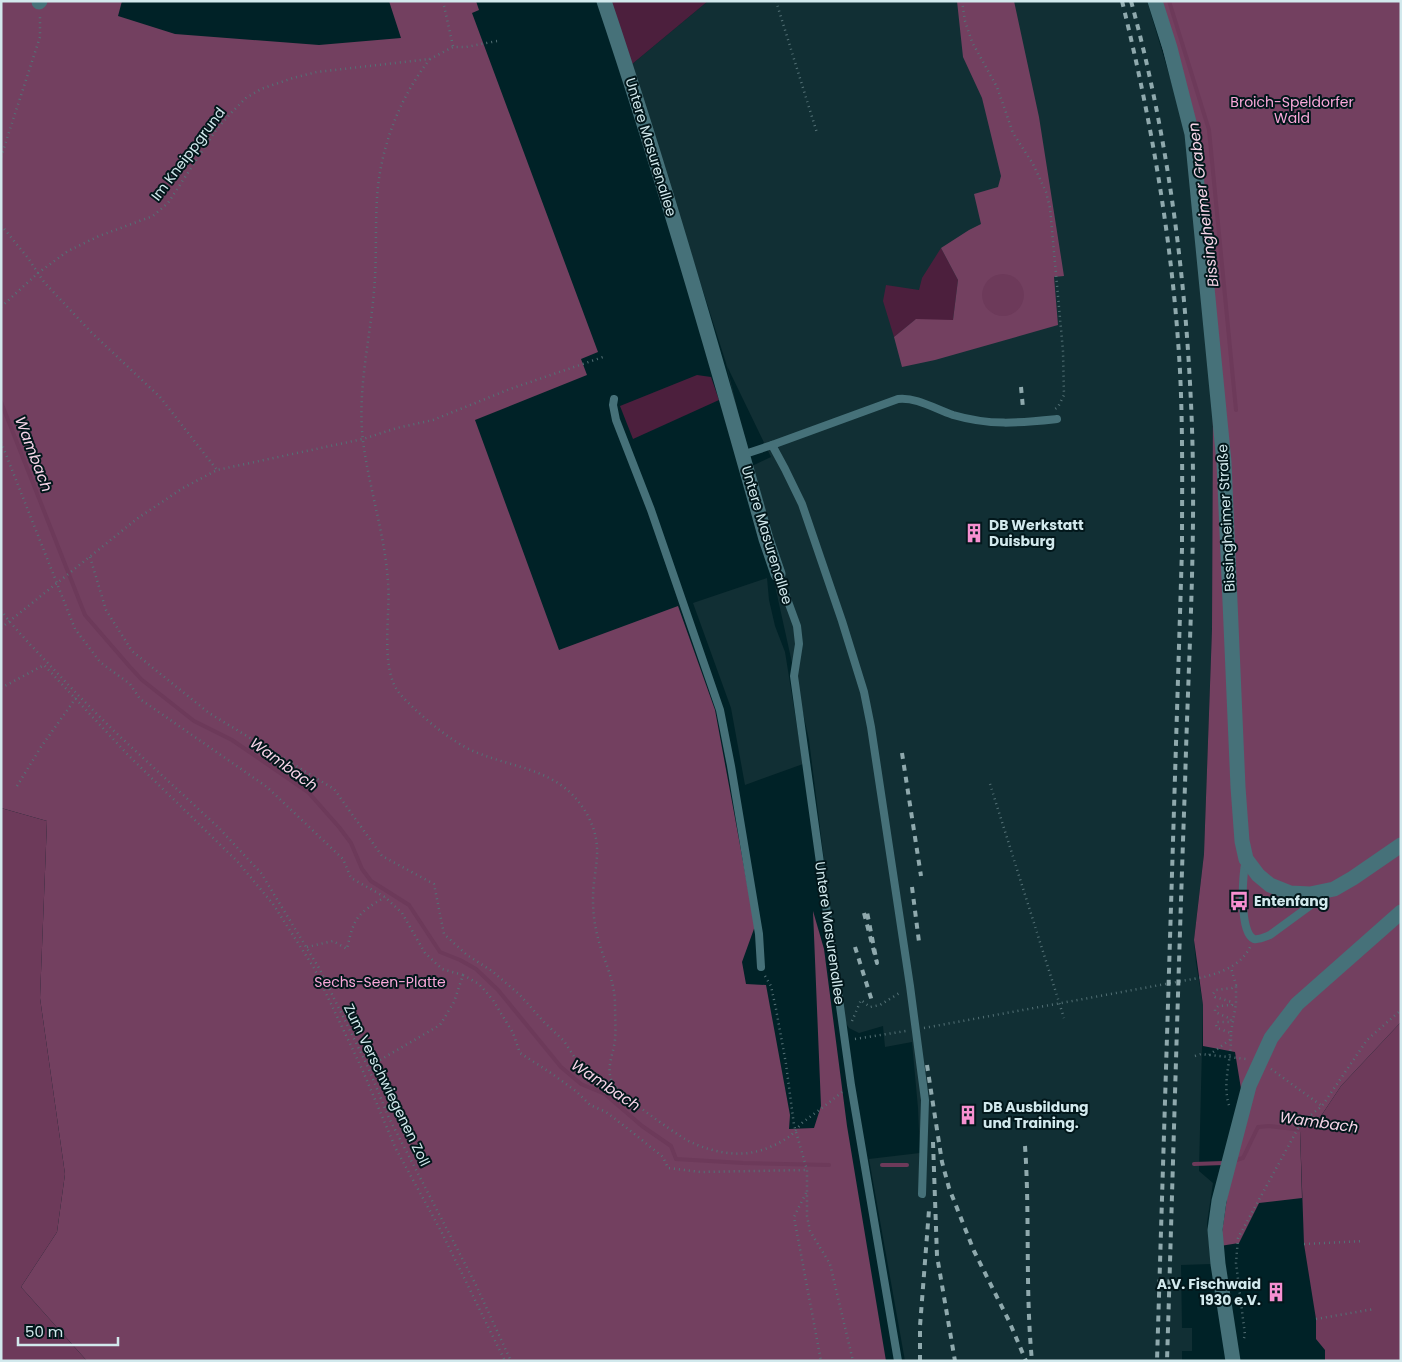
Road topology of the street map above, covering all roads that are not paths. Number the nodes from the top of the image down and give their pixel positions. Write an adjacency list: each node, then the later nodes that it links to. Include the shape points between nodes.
1 (604, 1): 6 (street, Untere Masurenallee, via 702,309)
2 (1155, 1): 9 (street, Bissingheimer Straße, via 1192,134 1224,462 1238,786)
3 (614, 399): 12 (lane, via 616,420 651,510 720,710 754,901)
4 (1057, 419): 5 (lane, via 989,422 952,414 907,398)
5 (772, 445): 6 (lane); 13 (lane, via 802,504 864,692 926,1100)
6 (742, 454): 7 (street, Untere Masurenallee)
7 (778, 574): 14 (lane, Untere Masurenallee, via 797,626 799,644 794,676 851,1085)
8 (1401, 845): 10 (street, Bissingheimer Straße)
9 (1246, 859): 10 (street, Bissingheimer Straße, via 1270,885 1290,893 1310,894); 10 (lane, via 1243,870 1244,924 1247,933 1254,938 1270,935)
10 (1334, 889)
11 (1401, 912): 15 (street, via 1297,1004 1271,1038 1260,1061 1241,1113 1215,1230)
12 (761, 968)
13 (922, 1194)
14 (898, 1361)
15 (1232, 1361)

